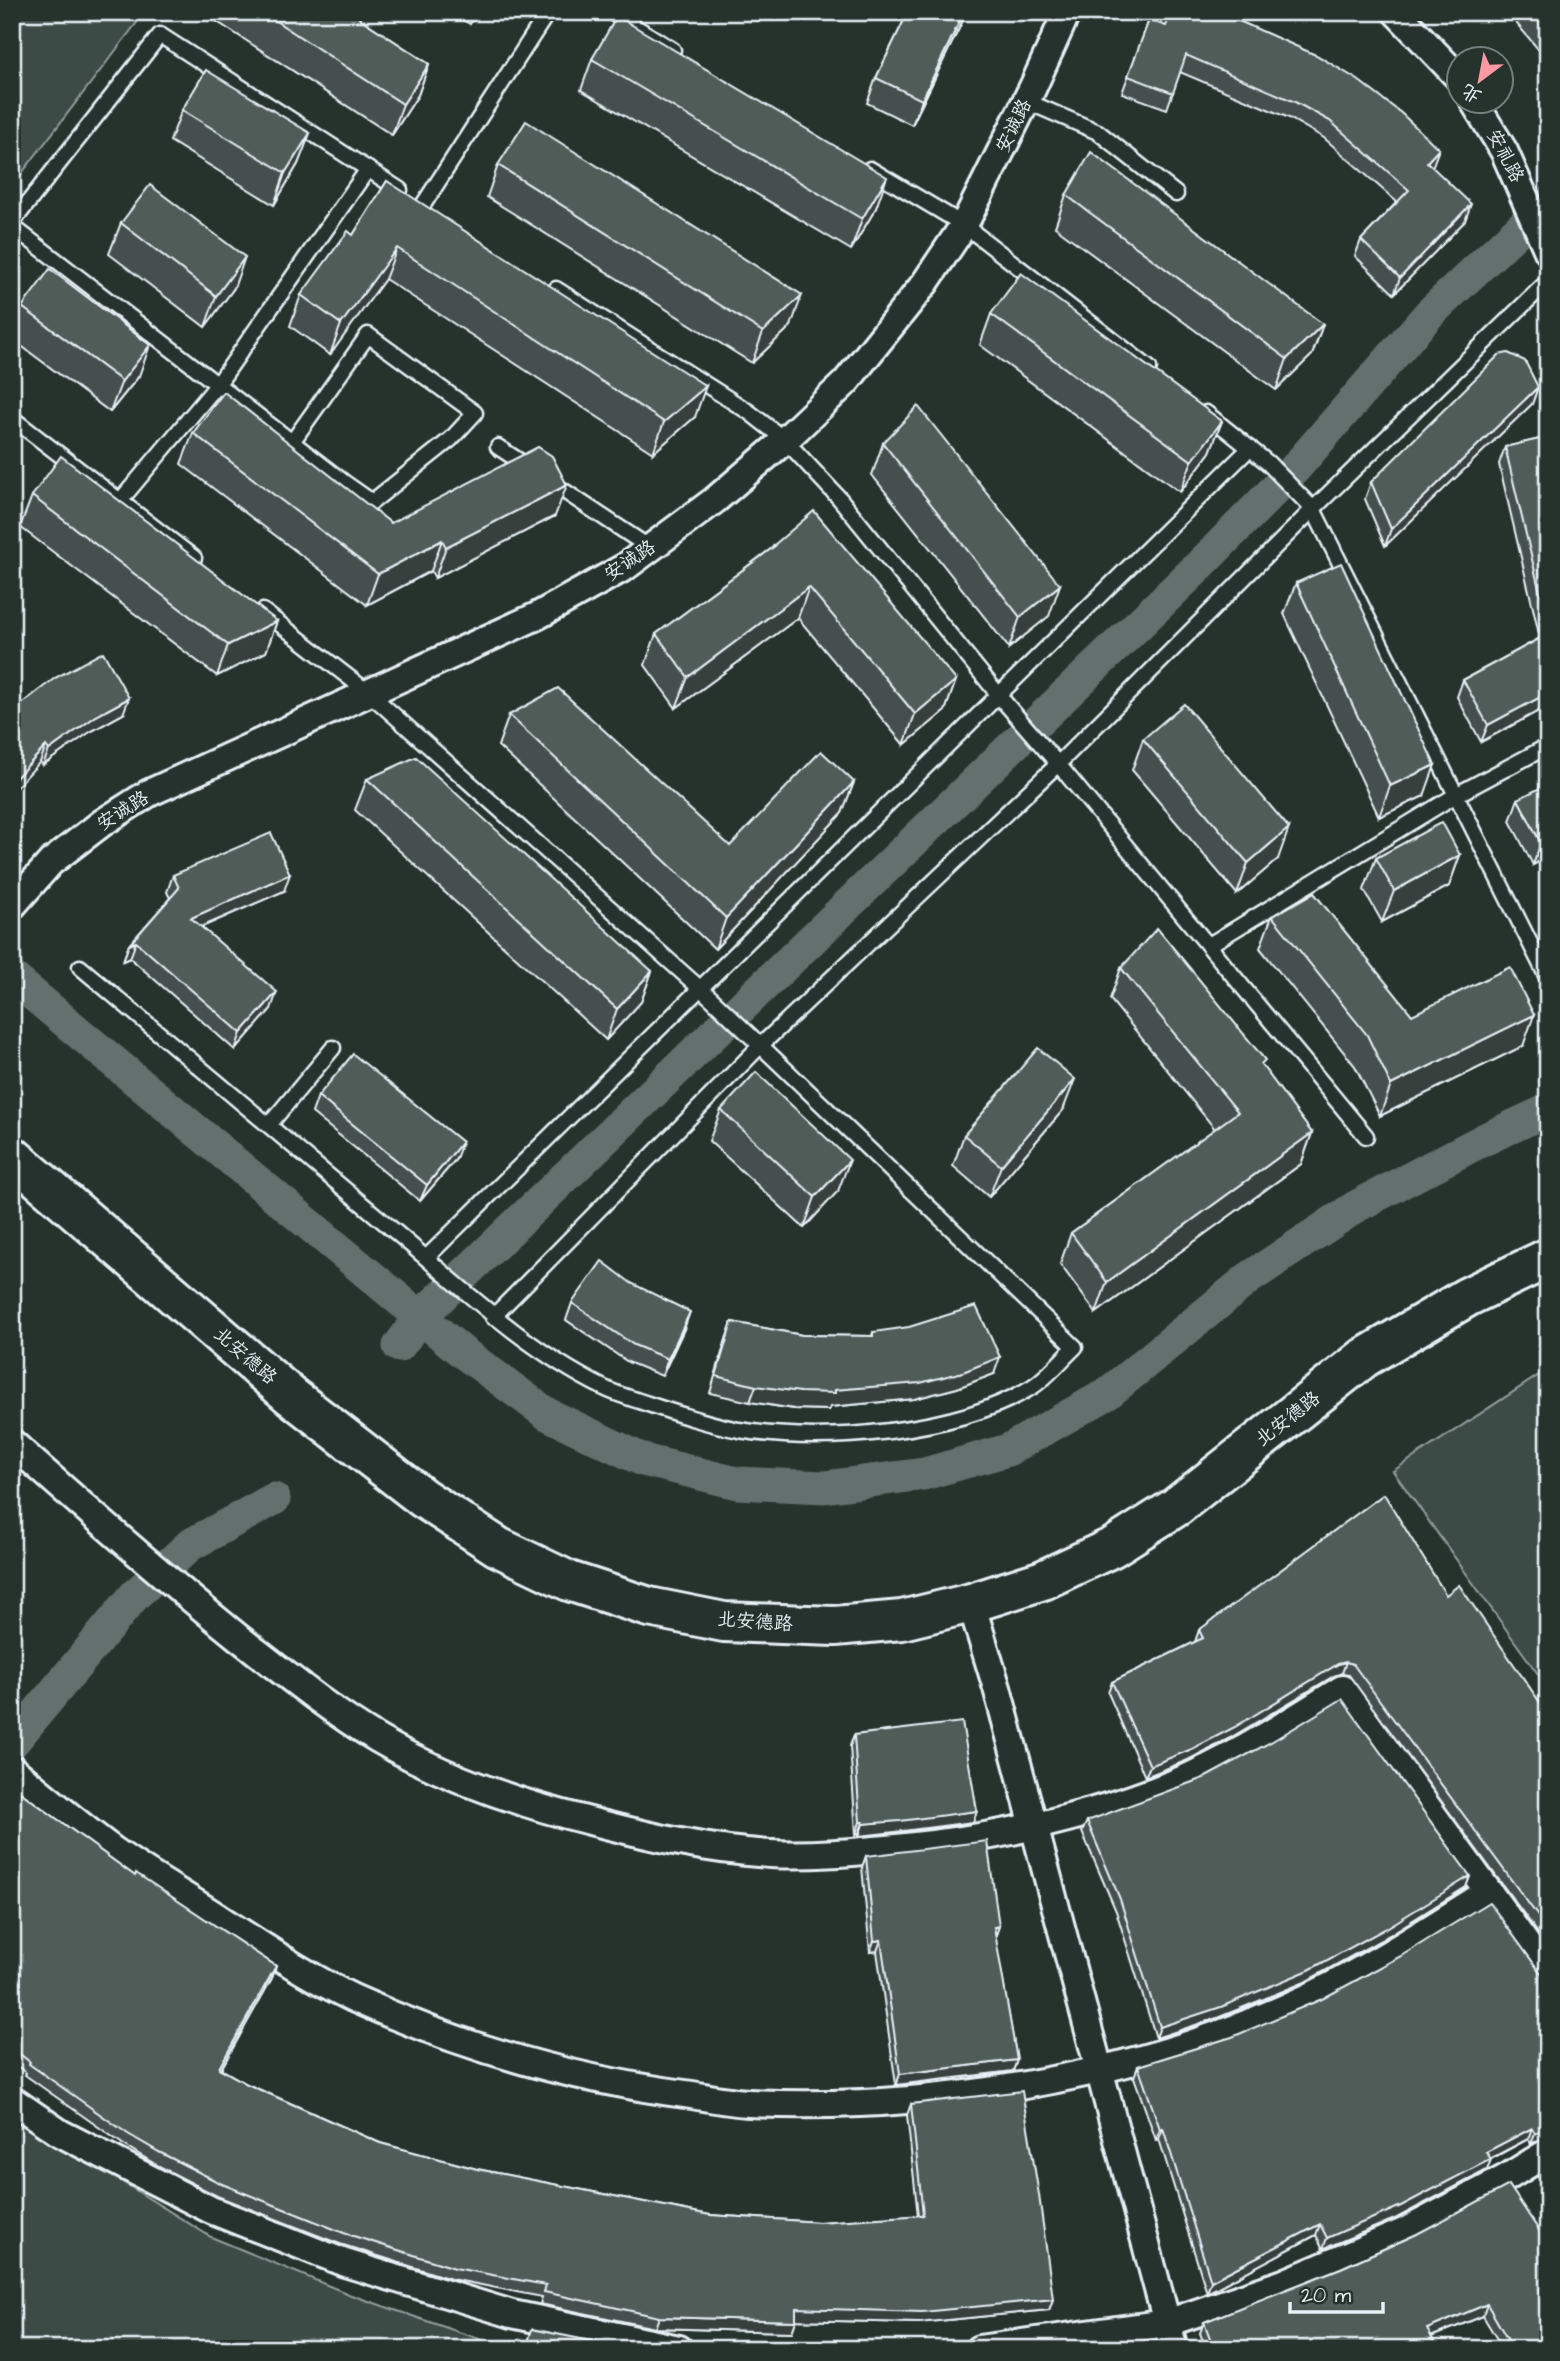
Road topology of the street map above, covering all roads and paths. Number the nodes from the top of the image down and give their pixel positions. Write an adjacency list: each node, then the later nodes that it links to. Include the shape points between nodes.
1 (548, 12): 10 (lane, via 428,209)
2 (611, 12): 5 (lane)
3 (1067, 12): 7 (street, 安诚路)
4 (1396, 12): 6 (street)
5 (681, 54)
6 (1444, 62)
7 (1026, 101): 11 (lane, via 1098,132); 13 (street, 安诚路)
8 (1483, 116): 14 (street, 安礼路, via 1522,187)
9 (855, 160): 13 (lane)
10 (368, 169): 12 (lane, via 160,35); 18 (lane)
11 (1176, 194)
12 (12, 225): 18 (lane)
13 (964, 225): 17 (lane); 21 (street, 安诚路, via 925,283 846,382)
14 (1544, 242)
15 (539, 279): 21 (lane, via 749,412)
16 (1548, 281): 26 (lane)
17 (1165, 380)
18 (218, 384): 22 (lane); 25 (lane)
19 (1197, 406): 24 (lane)
20 (15, 426): 25 (lane)
21 (785, 440): 27 (street, 安诚路); 31 (lane, via 841,499)
22 (292, 442): 22 (lane, via 368,335 475,413 451,439 372,502)
23 (498, 447): 27 (lane)
24 (1250, 447): 26 (lane); 31 (lane)
25 (120, 501): 28 (lane)
26 (1313, 509): 33 (lane); 34 (lane)
27 (650, 548): 30 (street, 安诚路, via 537,616)
28 (207, 568)
29 (250, 601): 30 (lane)
30 (369, 693): 35 (street, 安诚路, via 149,793 51,862); 39 (lane)
31 (1002, 699): 33 (lane); 39 (lane)
32 (1548, 746): 34 (lane)
33 (1058, 764): 36 (lane); 40 (lane)
34 (1456, 795): 36 (lane); 38 (lane)
35 (12, 906)
36 (1209, 946): 43 (lane)
37 (80, 967): 42 (lane)
38 (1548, 979)
39 (699, 989): 40 (lane); 45 (lane)
40 (755, 1040): 47 (lane); 47 (lane, via 1075,1347 1034,1386 984,1410 921,1426 853,1435 801,1435 740,1430 605,1389)
41 (333, 1048): 42 (lane)
42 (270, 1125): 45 (lane)
43 (1366, 1136)
44 (12, 1156): 49 (street, 北安德路, via 291,1396 423,1498 498,1547 569,1581 649,1607 724,1622 835,1626 902,1620)
45 (427, 1257): 47 (lane)
46 (1548, 1258): 49 (street, 北安德路, via 1467,1297 1364,1358 1176,1507 1113,1546 1043,1580)
47 (493, 1317)
48 (12, 1443): 51 (street, via 186,1595 290,1678 377,1738 462,1782 677,1843 770,1854 846,1853)
49 (971, 1603): 51 (street)
50 (19, 1774): 54 (street, via 114,1850 281,1958 351,1997 523,2062 630,2087 747,2103 883,2102 1007,2088)
51 (1033, 1828): 52 (street, via 1173,1783 1246,1749 1342,1689); 54 (street)
52 (1488, 1892): 53 (street); 54 (street, via 1393,1952 1286,2008 1180,2048)
53 (1548, 1974)
54 (1098, 2070): 57 (street)
55 (12, 2099): 58 (street, via 61,2133 211,2210 345,2263 512,2314)
56 (1548, 2152): 57 (street, via 1404,2232 1284,2283)
57 (1167, 2323): 59 (street); 60 (street)
58 (679, 2349)
59 (979, 2349)
60 (1174, 2349)

